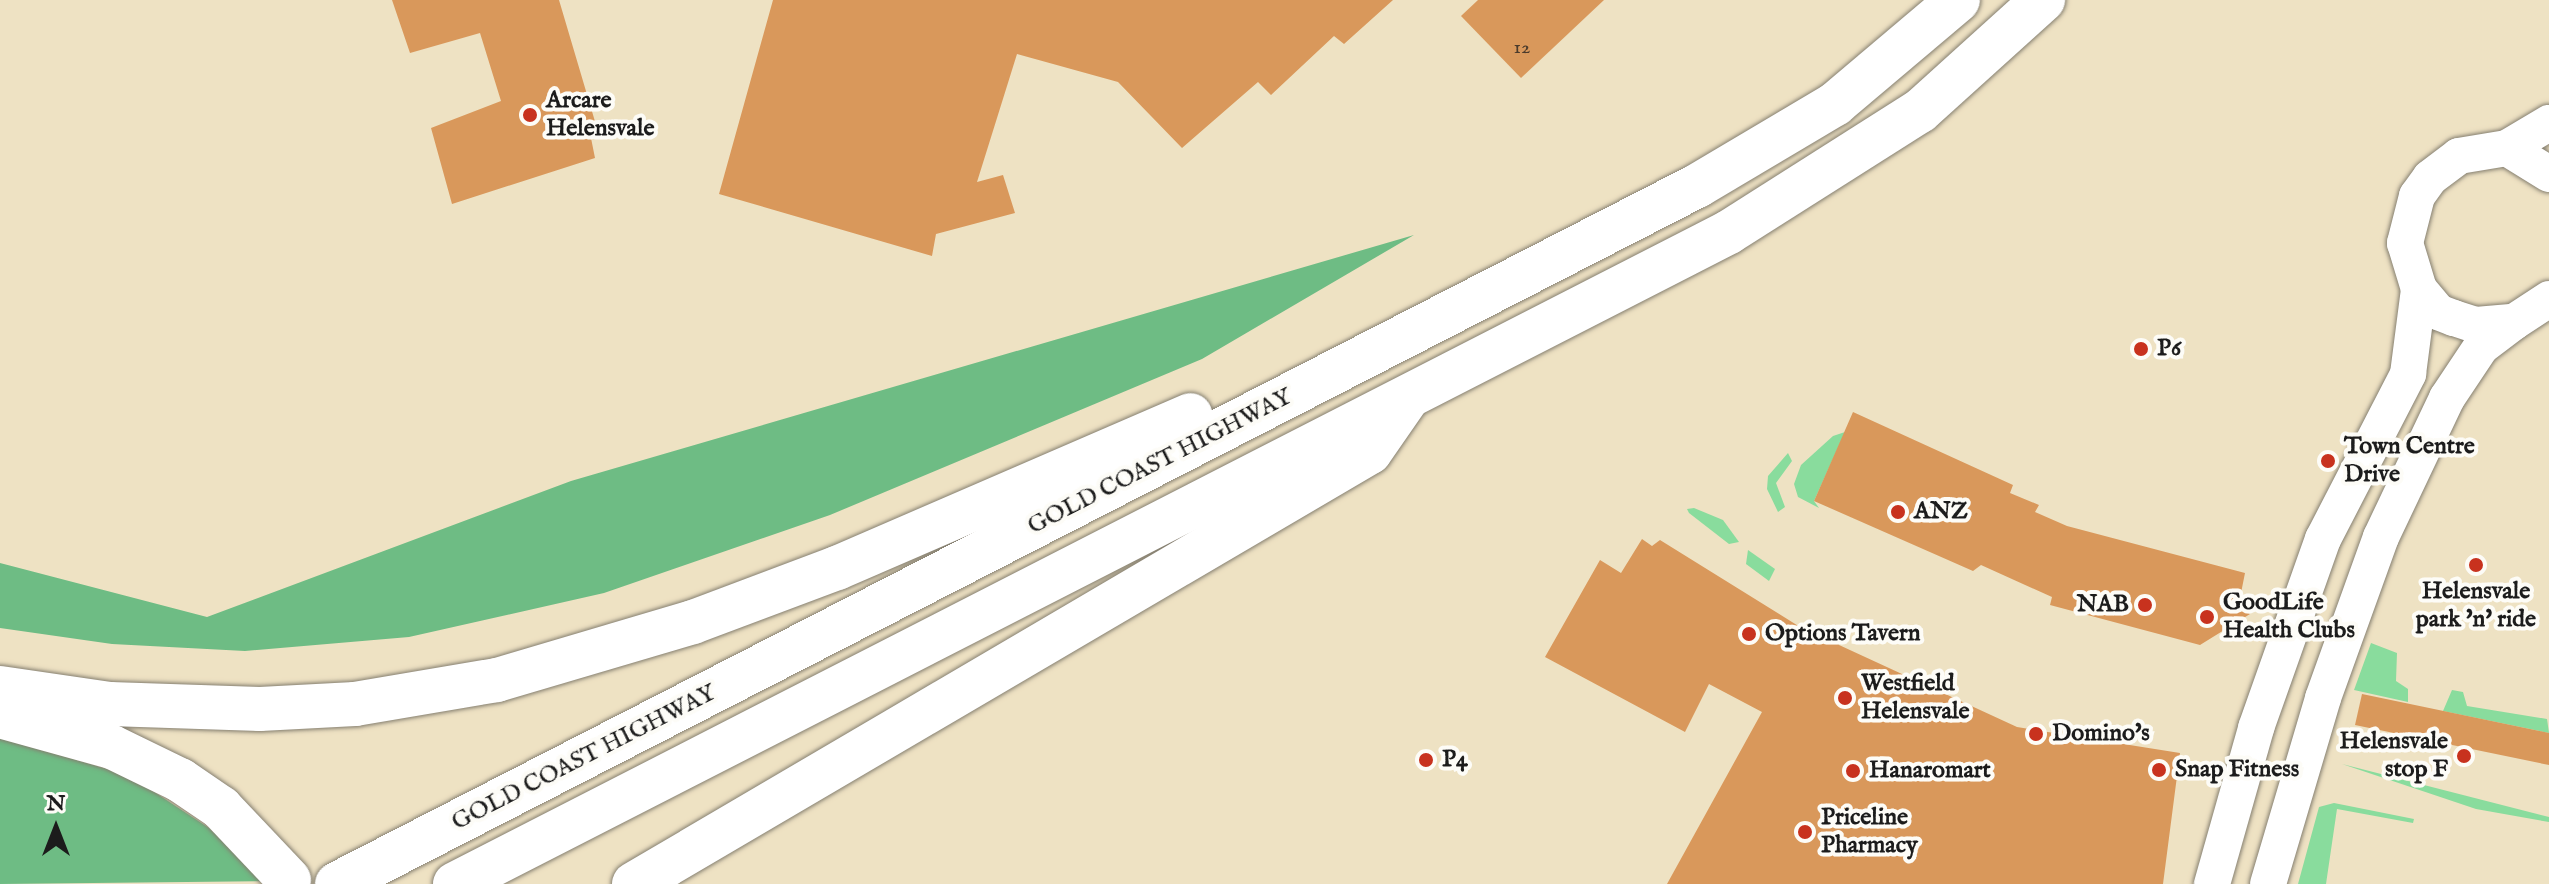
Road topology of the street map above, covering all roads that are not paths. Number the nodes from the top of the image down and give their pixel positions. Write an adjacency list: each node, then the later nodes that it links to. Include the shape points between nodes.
1 (1958, 0): 9 (highway, GOLD COAST HIGHWAY, via 1835,104 1762,150)
2 (2043, 0): 10 (highway, via 1920,111 1799,192)
3 (2549, 123): 4 (street)
4 (2507, 148): 5 (street); 6 (street, via 2459,156 2430,178 2417,196 2405,243)
5 (2549, 174)
6 (2419, 289): 8 (street, via 2438,312 2454,318 2476,325); 13 (street, via 2408,374 2323,539)
7 (2549, 299): 8 (street)
8 (2514, 322): 14 (street, via 2481,347 2447,398 2381,537)
9 (1326, 376): 11 (highway, via 1221,401 837,568 693,622 510,677 355,704 260,709 110,704); 17 (highway, GOLD COAST HIGHWAY)
10 (1410, 394): 15 (highway, via 1370,452); 18 (highway)
11 (0, 688)
12 (0, 716): 16 (highway, via 101,743 180,780 221,808)
13 (2256, 728): 14 (street); 20 (street)
14 (2309, 740): 21 (street)
15 (674, 869): 19 (highway)
16 (289, 880)
17 (341, 882)
18 (455, 884)
19 (634, 884)
20 (2212, 884)
21 (2268, 884)

